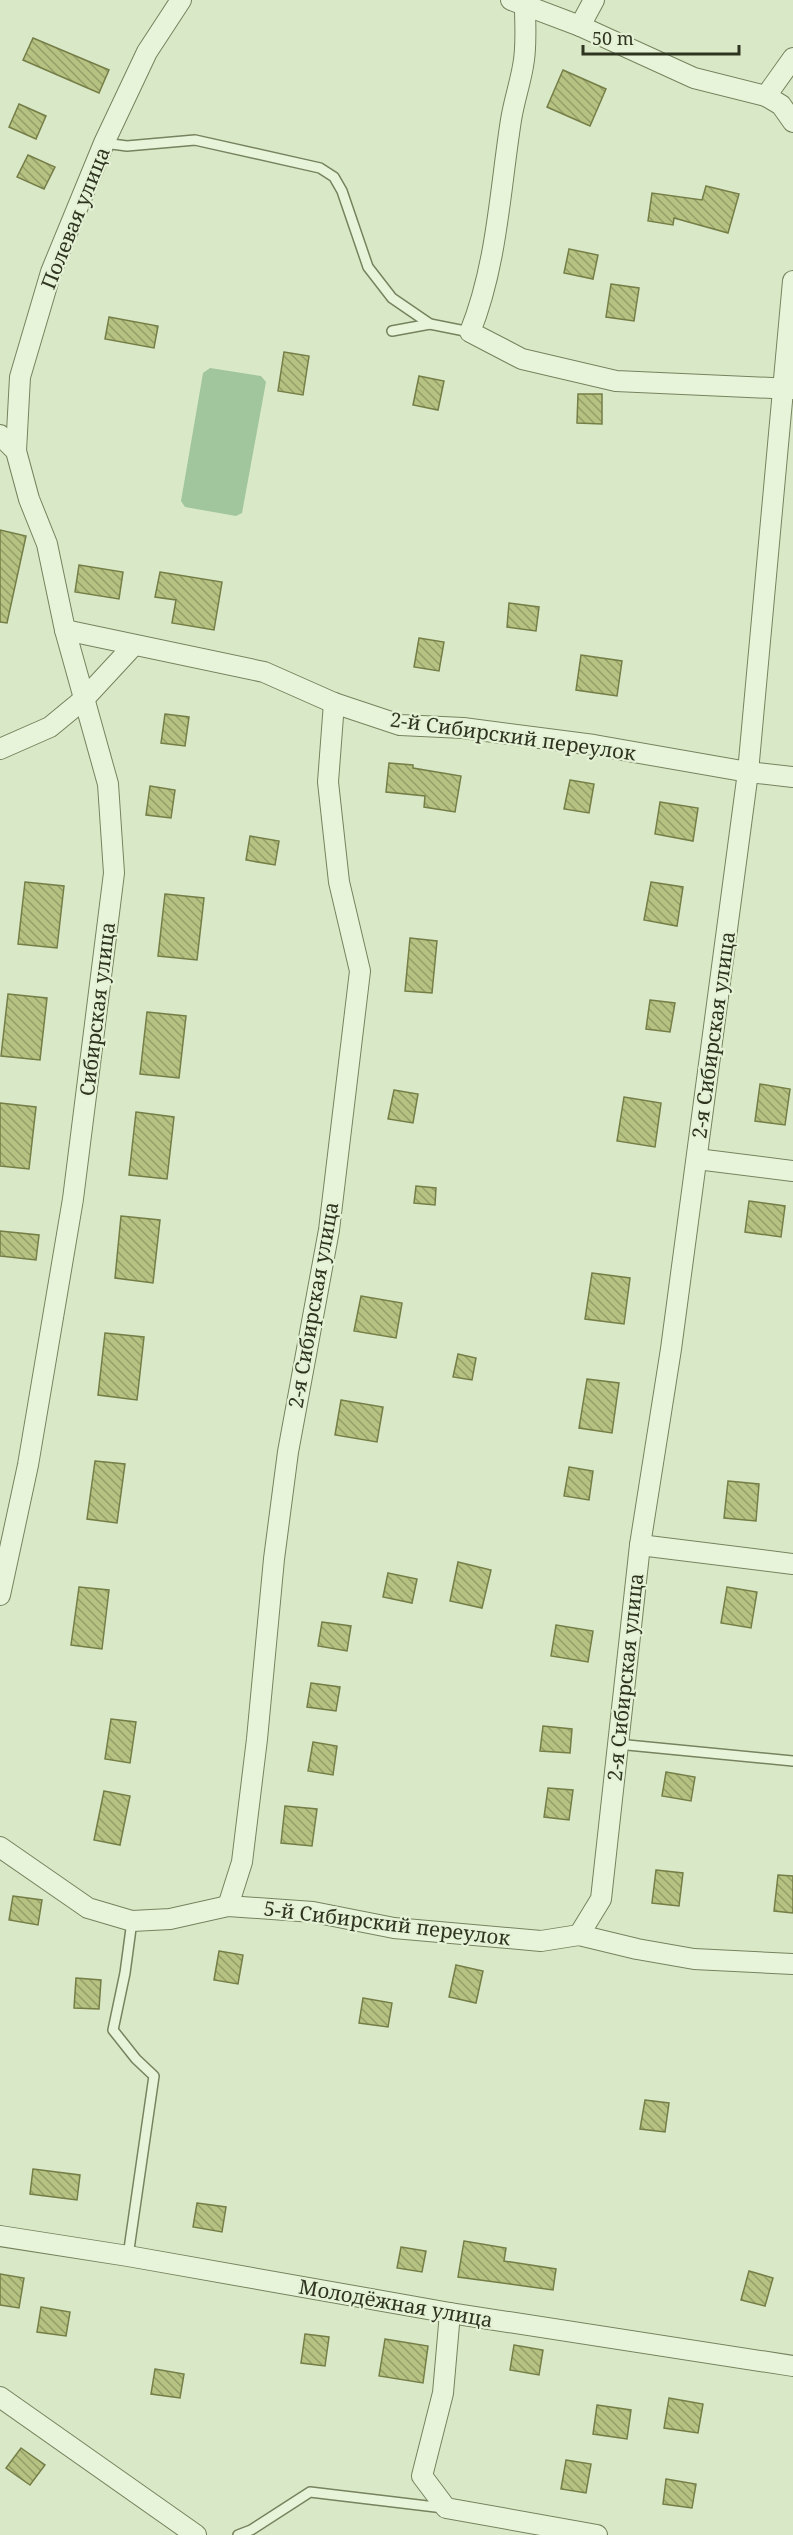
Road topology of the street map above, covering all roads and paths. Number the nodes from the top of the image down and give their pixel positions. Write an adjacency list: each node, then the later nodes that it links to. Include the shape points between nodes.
1 (181, 0): 8 (street, Полевая улица, via 147,52)
2 (594, 0): 4 (street)
3 (518, 3): 4 (street); 12 (street, via 524,63 511,118 501,202 482,296)
4 (580, 26): 6 (street, via 694,78)
5 (793, 58): 6 (street)
6 (780, 103): 7 (street)
7 (793, 122)
8 (104, 143): 10 (lane, via 127,146 195,140 320,168 334,177 342,191 368,267 392,298); 15 (street, Полевая улица, via 51,272 20,377)
9 (793, 281): 13 (street, 2-я Сибирская улица)
10 (430, 324): 11 (lane); 12 (lane)
11 (392, 331)
12 (470, 332): 13 (street, via 522,358 616,381)
13 (788, 388): 21 (street, 2-я Сибирская улица)
14 (0, 435): 15 (street, Сибирская улица)
15 (16, 451): 16 (street, Сибирская улица, via 47,544)
16 (65, 630): 17 (street, 2-й Сибирский переулок); 18 (street, Сибирская улица)
17 (135, 645): 18 (street); 19 (street, 2-й Сибирский переулок, via 264,672)
18 (84, 699): 20 (street, via 51,727); 27 (street, Сибирская улица, via 108,784 114,873 73,1199 28,1466)
19 (334, 703): 21 (street, 2-й Сибирский переулок, via 400,725 463,728 583,744); 31 (street, 2-я Сибирская улица, via 328,782 339,882 360,971 329,1230 288,1452 242,1862)
20 (0, 749)
21 (748, 772): 22 (street, 2-й Сибирский переулок); 23 (street, 2-я Сибирская улица)
22 (793, 777)
23 (696, 1159): 24 (street); 25 (street, 2-я Сибирская улица)
24 (793, 1171)
25 (640, 1545): 26 (street); 28 (street, 2-я Сибирская улица)
26 (793, 1564)
27 (0, 1595)
28 (617, 1744): 29 (lane); 33 (street, 2-я Сибирская улица, via 601,1899)
29 (793, 1761)
30 (0, 1847): 32 (street, 5-й Сибирский переулок, via 88,1908)
31 (228, 1906): 32 (street, 5-й Сибирский переулок, via 170,1919); 33 (street, 5-й Сибирский переулок, via 313,1912 394,1928 541,1941)
32 (132, 1921): 36 (lane, via 113,2030 154,2076)
33 (579, 1935): 34 (street, 5-й Сибирский переулок, via 694,1959)
34 (793, 1964)
35 (0, 2236): 36 (street, Молодёжная улица)
36 (128, 2256): 37 (street, Молодёжная улица)
37 (450, 2313): 38 (street, Молодёжная улица); 40 (street, via 443,2393 422,2476)
38 (793, 2366)
39 (0, 2397): 41 (street)
40 (446, 2508): 42 (lane, via 310,2492); 43 (street)
41 (196, 2535)
42 (238, 2535)
43 (597, 2535)

